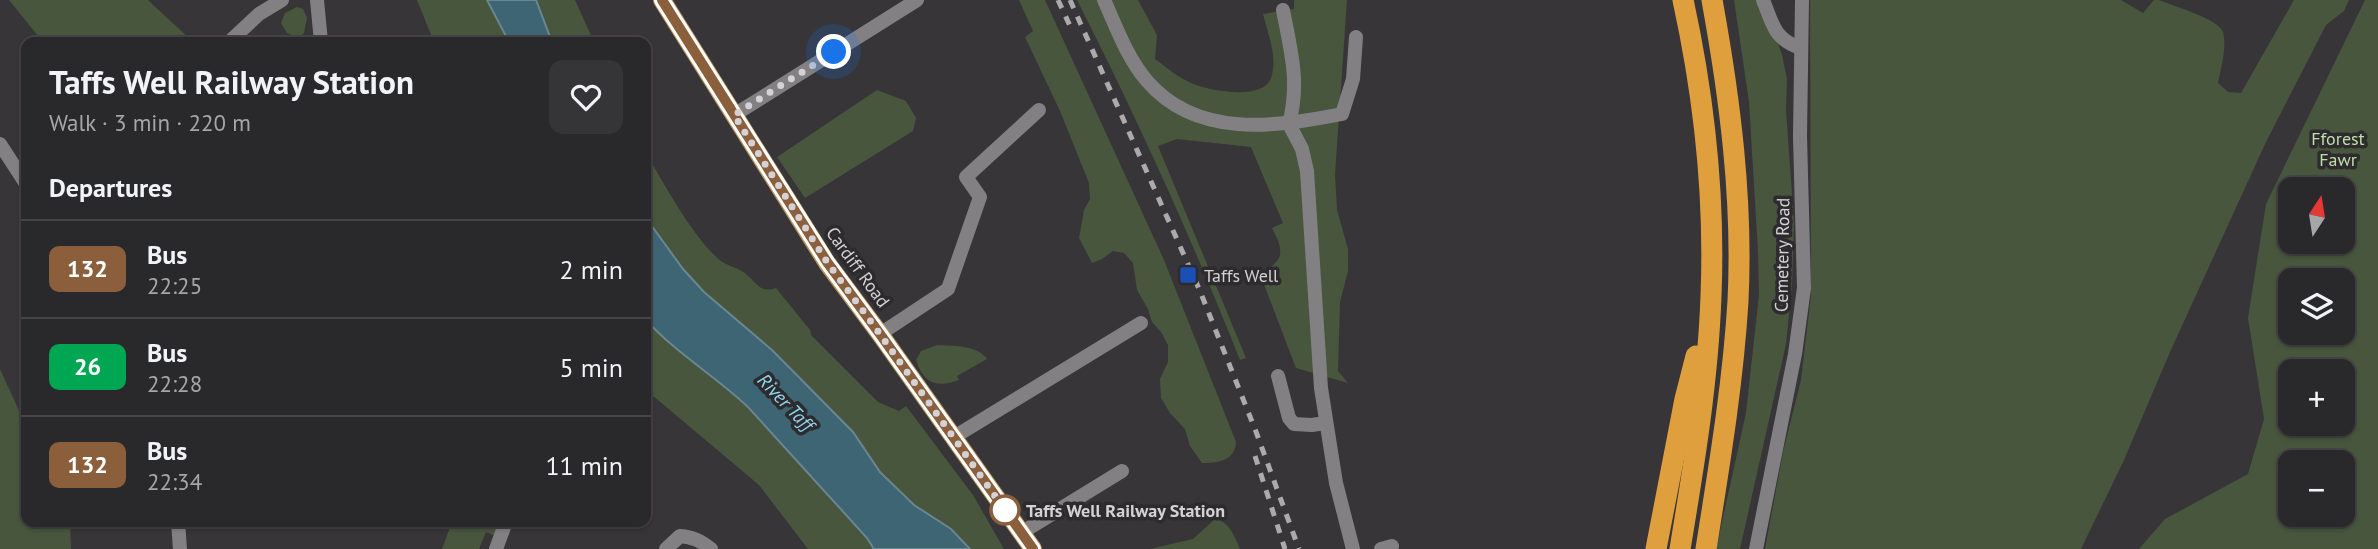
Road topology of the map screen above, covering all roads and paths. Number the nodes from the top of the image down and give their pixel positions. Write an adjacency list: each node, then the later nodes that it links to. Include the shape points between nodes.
1 (282, 0): 11 (street)
2 (317, 0): 12 (street)
3 (662, 0): 16 (main road, Cardiff Road)
4 (917, 0): 16 (street)
5 (1104, 0): 17 (street, via 1145,79 1179,108 1220,122)
6 (1683, 0): 20 (highway, via 1705,138)
7 (1712, 0): 38 (highway, via 1732,131 1739,226 1738,301 1729,390)
8 (1763, 0): 14 (street, via 1774,30 1786,43)
9 (1801, 0): 14 (street, Cemetery Road)
10 (1283, 10): 17 (street, via 1295,76)
11 (235, 37)
12 (321, 37)
13 (1356, 37): 17 (street, via 1353,79 1342,114)
14 (1800, 48): 39 (street, Cemetery Road, via 1804,288)
15 (1039, 110): 22 (street, via 966,177 980,197 948,289)
16 (734, 115): 22 (main road, Cardiff Road, via 827,262)
17 (1289, 124): 24 (street, via 1307,171)
18 (0, 144): 19 (street)
19 (21, 176)
20 (1711, 296): 36 (highway, via 1685,399); 37 (highway)
21 (1141, 323): 25 (street)
22 (880, 334): 25 (main road, Cardiff Road)
23 (1278, 376): 24 (street, via 1294,424)
24 (1325, 422): 35 (street)
25 (954, 437): 29 (main road, Cardiff Road)
26 (1122, 471): 29 (street)
27 (178, 527): 30 (street)
28 (504, 527): 31 (street)
29 (1021, 533): 34 (main road, Cardiff Road)
30 (180, 549)
31 (496, 549)
32 (666, 549): 33 (street, via 680,536)
33 (711, 549)
34 (1033, 549)
35 (1353, 549)
36 (1656, 549)
37 (1680, 549)
38 (1706, 549)
39 (1756, 549)

